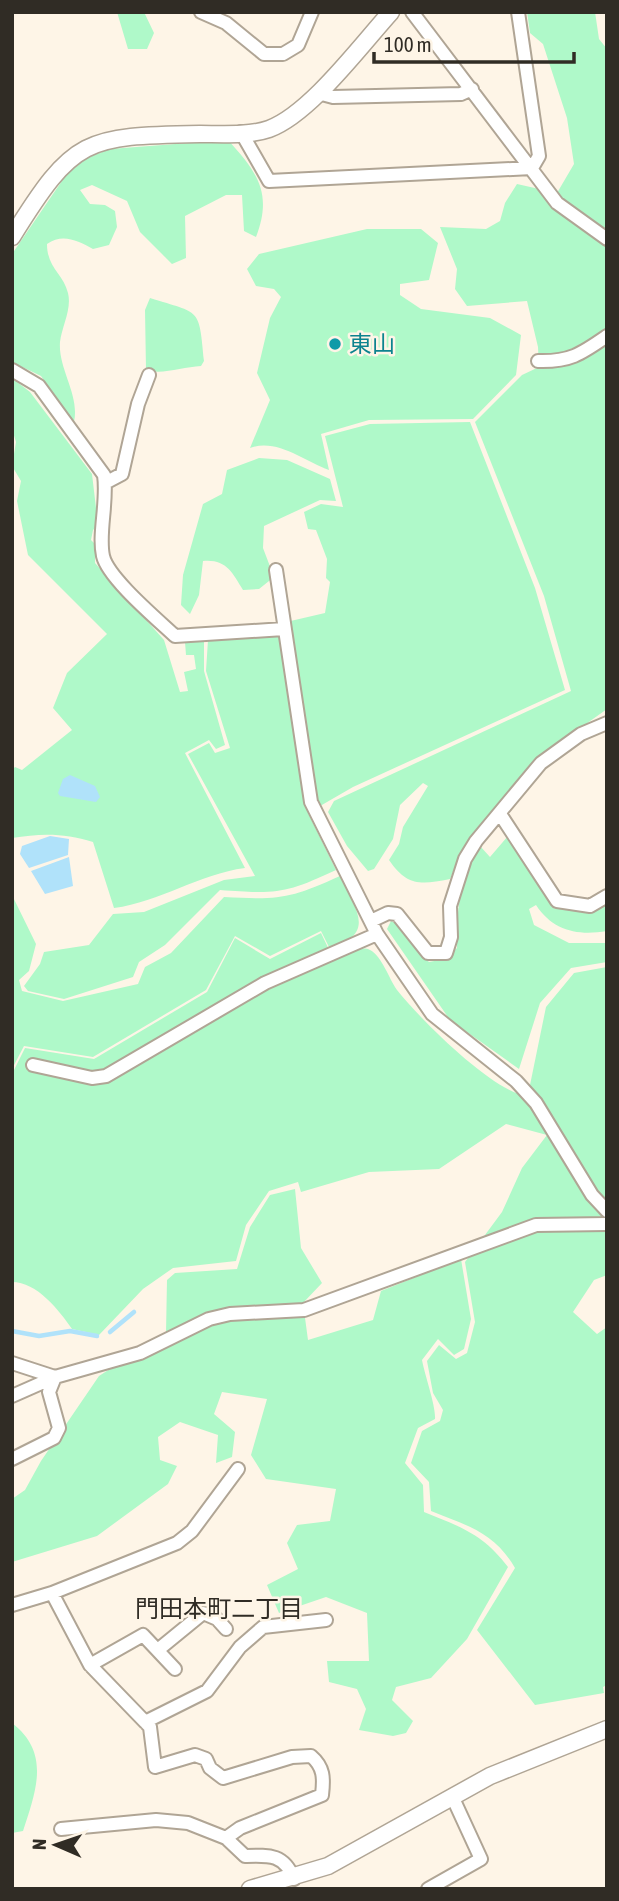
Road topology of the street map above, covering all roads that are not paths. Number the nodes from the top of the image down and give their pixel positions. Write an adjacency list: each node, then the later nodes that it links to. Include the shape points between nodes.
1 (201, 12): 6 (street)
2 (312, 12): 6 (street, via 298,45 283,54 264,54)
3 (391, 12): 8 (street)
4 (412, 12): 7 (street)
5 (518, 12): 10 (street, via 539,156)
6 (228, 18)
7 (472, 89): 8 (street, via 333,97); 10 (street)
8 (318, 93): 9 (street, via 269,129)
9 (241, 132): 10 (street, via 269,181); 11 (street, via 100,140 81,149 60,168)
10 (532, 168): 12 (street, via 557,203)
11 (12, 237)
12 (607, 239)
13 (607, 336): 14 (street, via 561,362)
14 (538, 361)
15 (12, 370): 17 (street, via 39,386)
16 (149, 375): 17 (street, via 122,474)
17 (105, 482): 19 (street, via 103,555 109,570 174,636)
18 (276, 570): 19 (street)
19 (284, 629): 23 (street, via 311,802)
20 (607, 723): 21 (street, via 581,734 541,763)
21 (500, 814): 22 (street, via 557,901 590,906); 23 (street, via 464,859 450,906 451,937 446,953 428,953 397,914)
22 (607, 896)
23 (371, 921): 24 (street)
24 (377, 934): 25 (street, via 265,983 106,1076 92,1078); 26 (street, via 432,1014 516,1081 536,1103 592,1195)
25 (33, 1065)
26 (607, 1211)
27 (607, 1224): 29 (street, via 536,1225 304,1310 209,1319 140,1353)
28 (12, 1363): 29 (street)
29 (55, 1377): 30 (street); 31 (street, via 48,1392 58,1428 54,1438)
30 (12, 1396)
31 (12, 1459)
32 (238, 1469): 33 (street, via 192,1531 177,1543)
33 (52, 1593): 34 (street); 38 (street)
34 (12, 1605)
35 (326, 1619): 40 (street, via 263,1627 240,1647 207,1691)
36 (226, 1629): 37 (street, via 203,1613)
37 (159, 1648): 38 (street, via 143,1635); 39 (street)
38 (90, 1665): 40 (street)
39 (175, 1669)
40 (145, 1722): 44 (street, via 150,1727 155,1766 195,1755 206,1759 223,1778 292,1757 311,1756 320,1763 322,1795)
41 (607, 1729): 42 (street, via 511,1766)
42 (452, 1796): 45 (street, via 328,1866); 47 (street, via 481,1859)
43 (61, 1829): 44 (street, via 156,1820 188,1823)
44 (226, 1838): 45 (street, via 245,1856 275,1855 288,1864)
45 (294, 1879): 46 (street)
46 (250, 1889)
47 (428, 1889)

